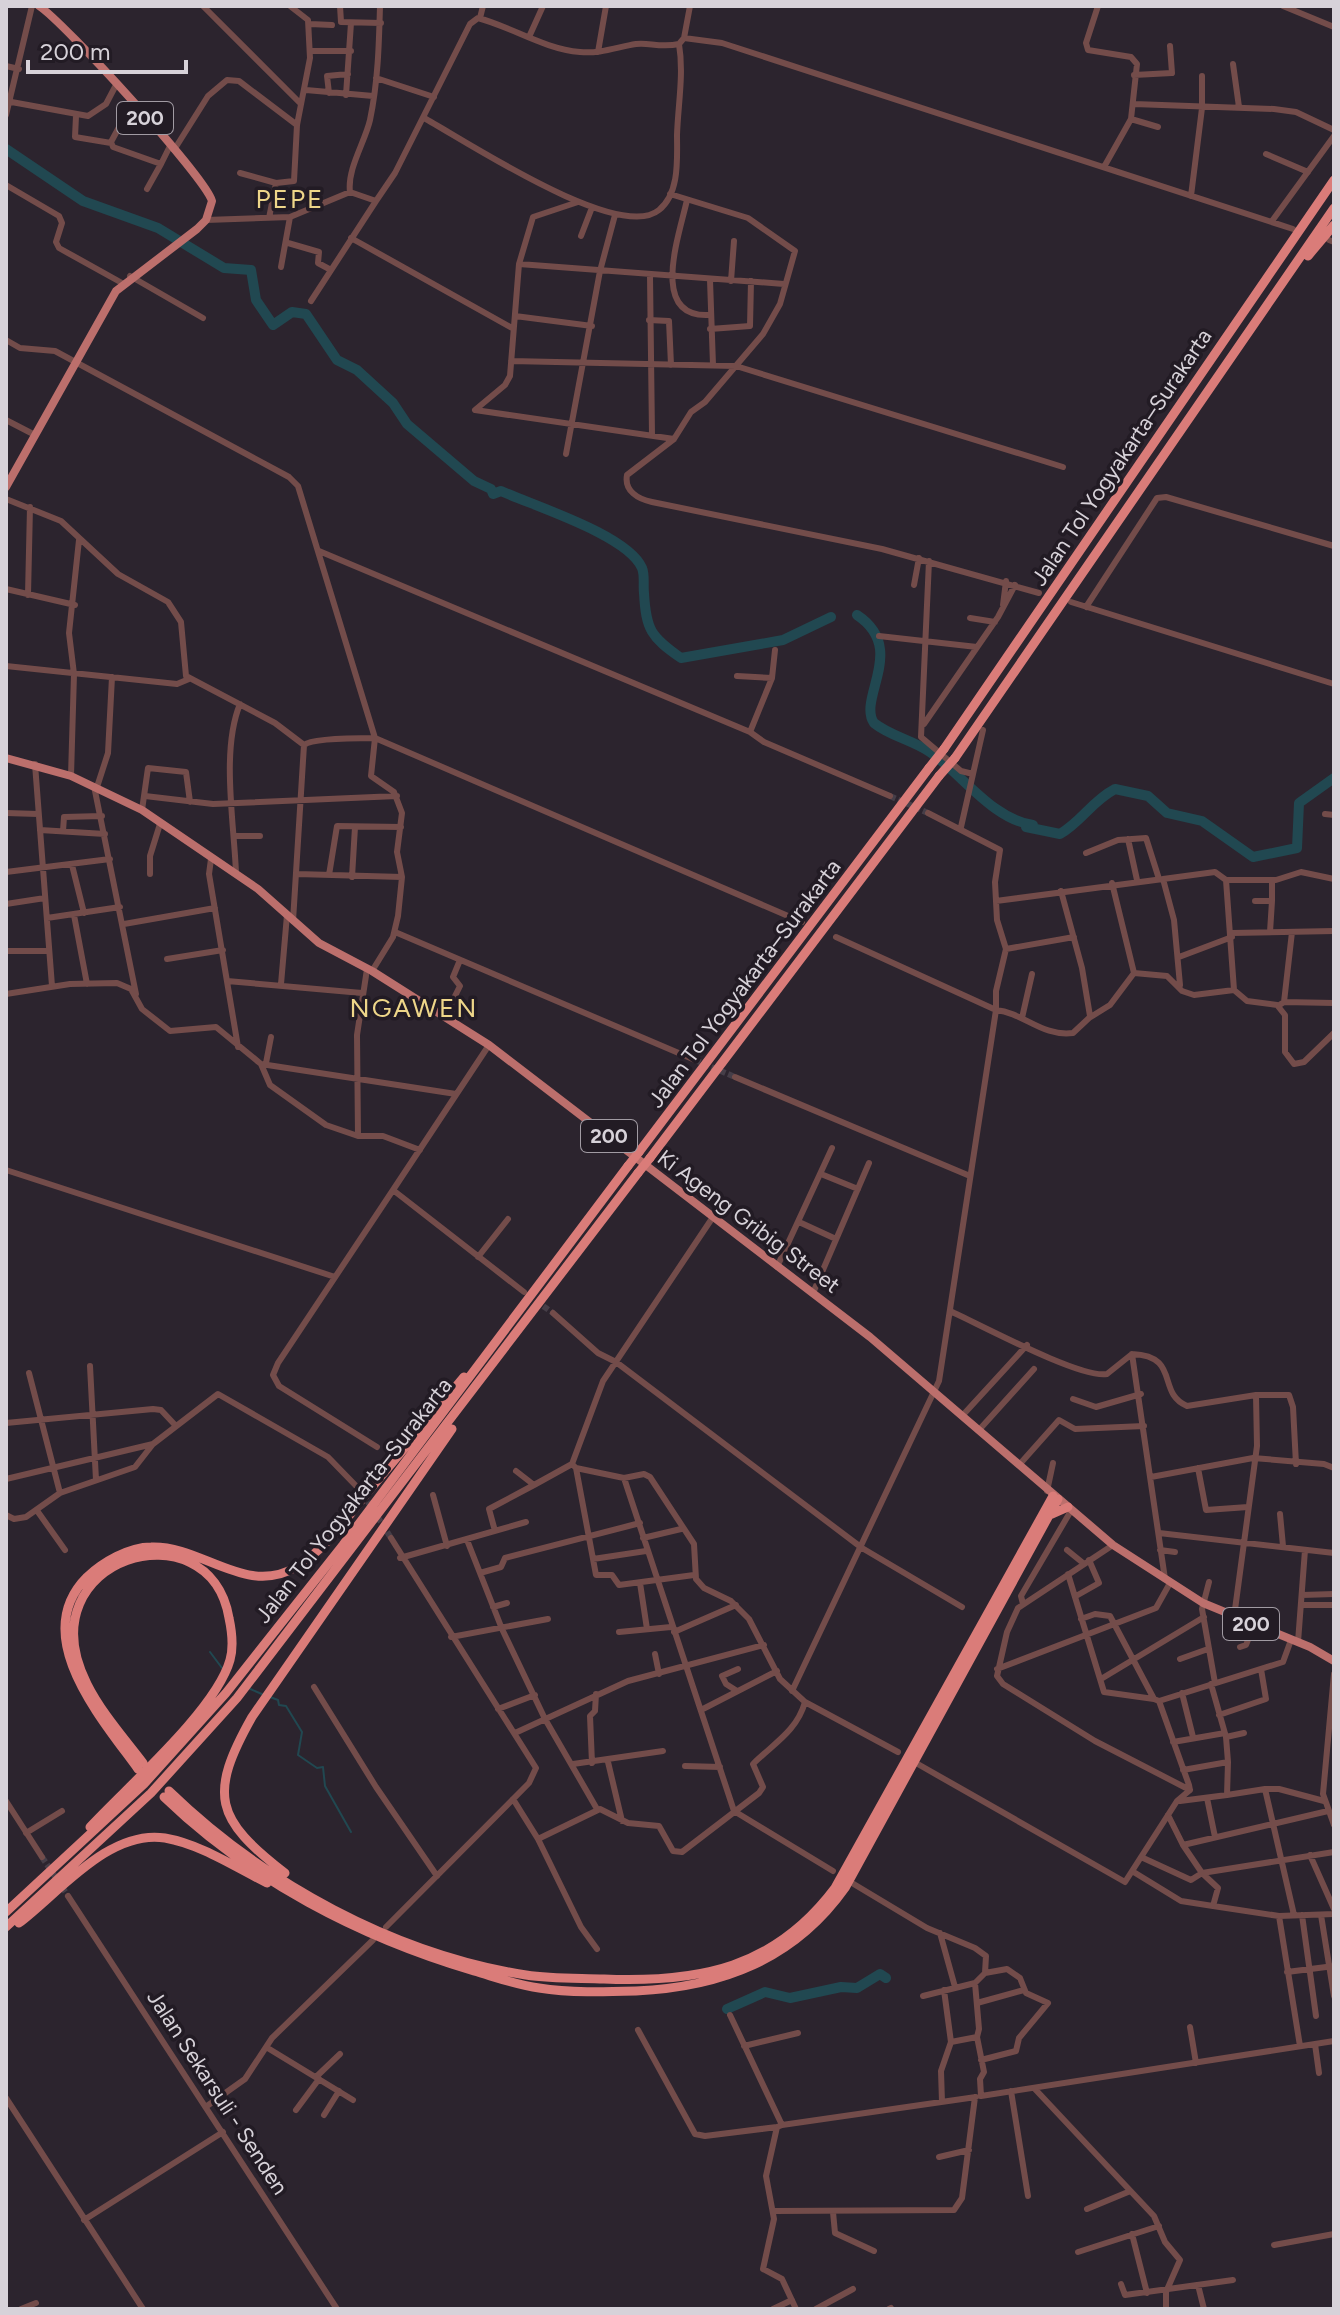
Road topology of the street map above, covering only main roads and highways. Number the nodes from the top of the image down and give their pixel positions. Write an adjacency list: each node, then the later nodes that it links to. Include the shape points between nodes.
1 (46, 8): 6 (main road, 200, via 212,198 206,220 122,283)
2 (1334, 180): 8 (highway, Jalan Tol Yogyakarta–Surakarta, bridge, via 944,749)
3 (1334, 208): 5 (highway, Jalan Tol Yogyakarta–Surakarta)
4 (1334, 225): 5 (highway)
5 (1276, 293): 9 (highway, Jalan Tol Yogyakarta–Surakarta, bridge, via 955,758)
6 (6, 487)
7 (6, 758): 10 (main road, Ki Ageng Gribig Street / 200, via 71,776 142,810 236,873 319,943 489,1045 813,1293)
8 (554, 1267): 15 (highway, Jalan Tol Yogyakarta–Surakarta, via 226,1693 158,1770); 15 (highway, via 331,1538 295,1568 251,1576 193,1554 151,1547 111,1559 77,1587 66,1621 79,1687 140,1766 86,1683 74,1621 84,1591 115,1566 149,1554 191,1562 209,1577 228,1609 233,1642 221,1681 203,1706)
9 (515, 1337): 16 (highway, via 252,1717 227,1766 225,1801 240,1834); 18 (highway, Jalan Tol Yogyakarta–Surakarta, via 237,1698 151,1793)
10 (1052, 1495): 11 (main road, Ki Ageng Gribig Street / 200); 12 (highway)
11 (1070, 1508): 12 (highway); 13 (main road, Ki Ageng Gribig Street / 200, via 1113,1545 1203,1603)
12 (1047, 1512): 16 (highway, via 835,1888 779,1945 740,1965 685,1977 548,1977 463,1961)
13 (1334, 1661)
14 (167, 1794): 16 (highway, via 235,1849)
15 (30, 1890): 17 (highway, Jalan Tol Yogyakarta–Surakarta)
16 (321, 1905): 18 (highway, via 183,1843 152,1837 118,1846)
17 (6, 1912)
18 (6, 1930)

